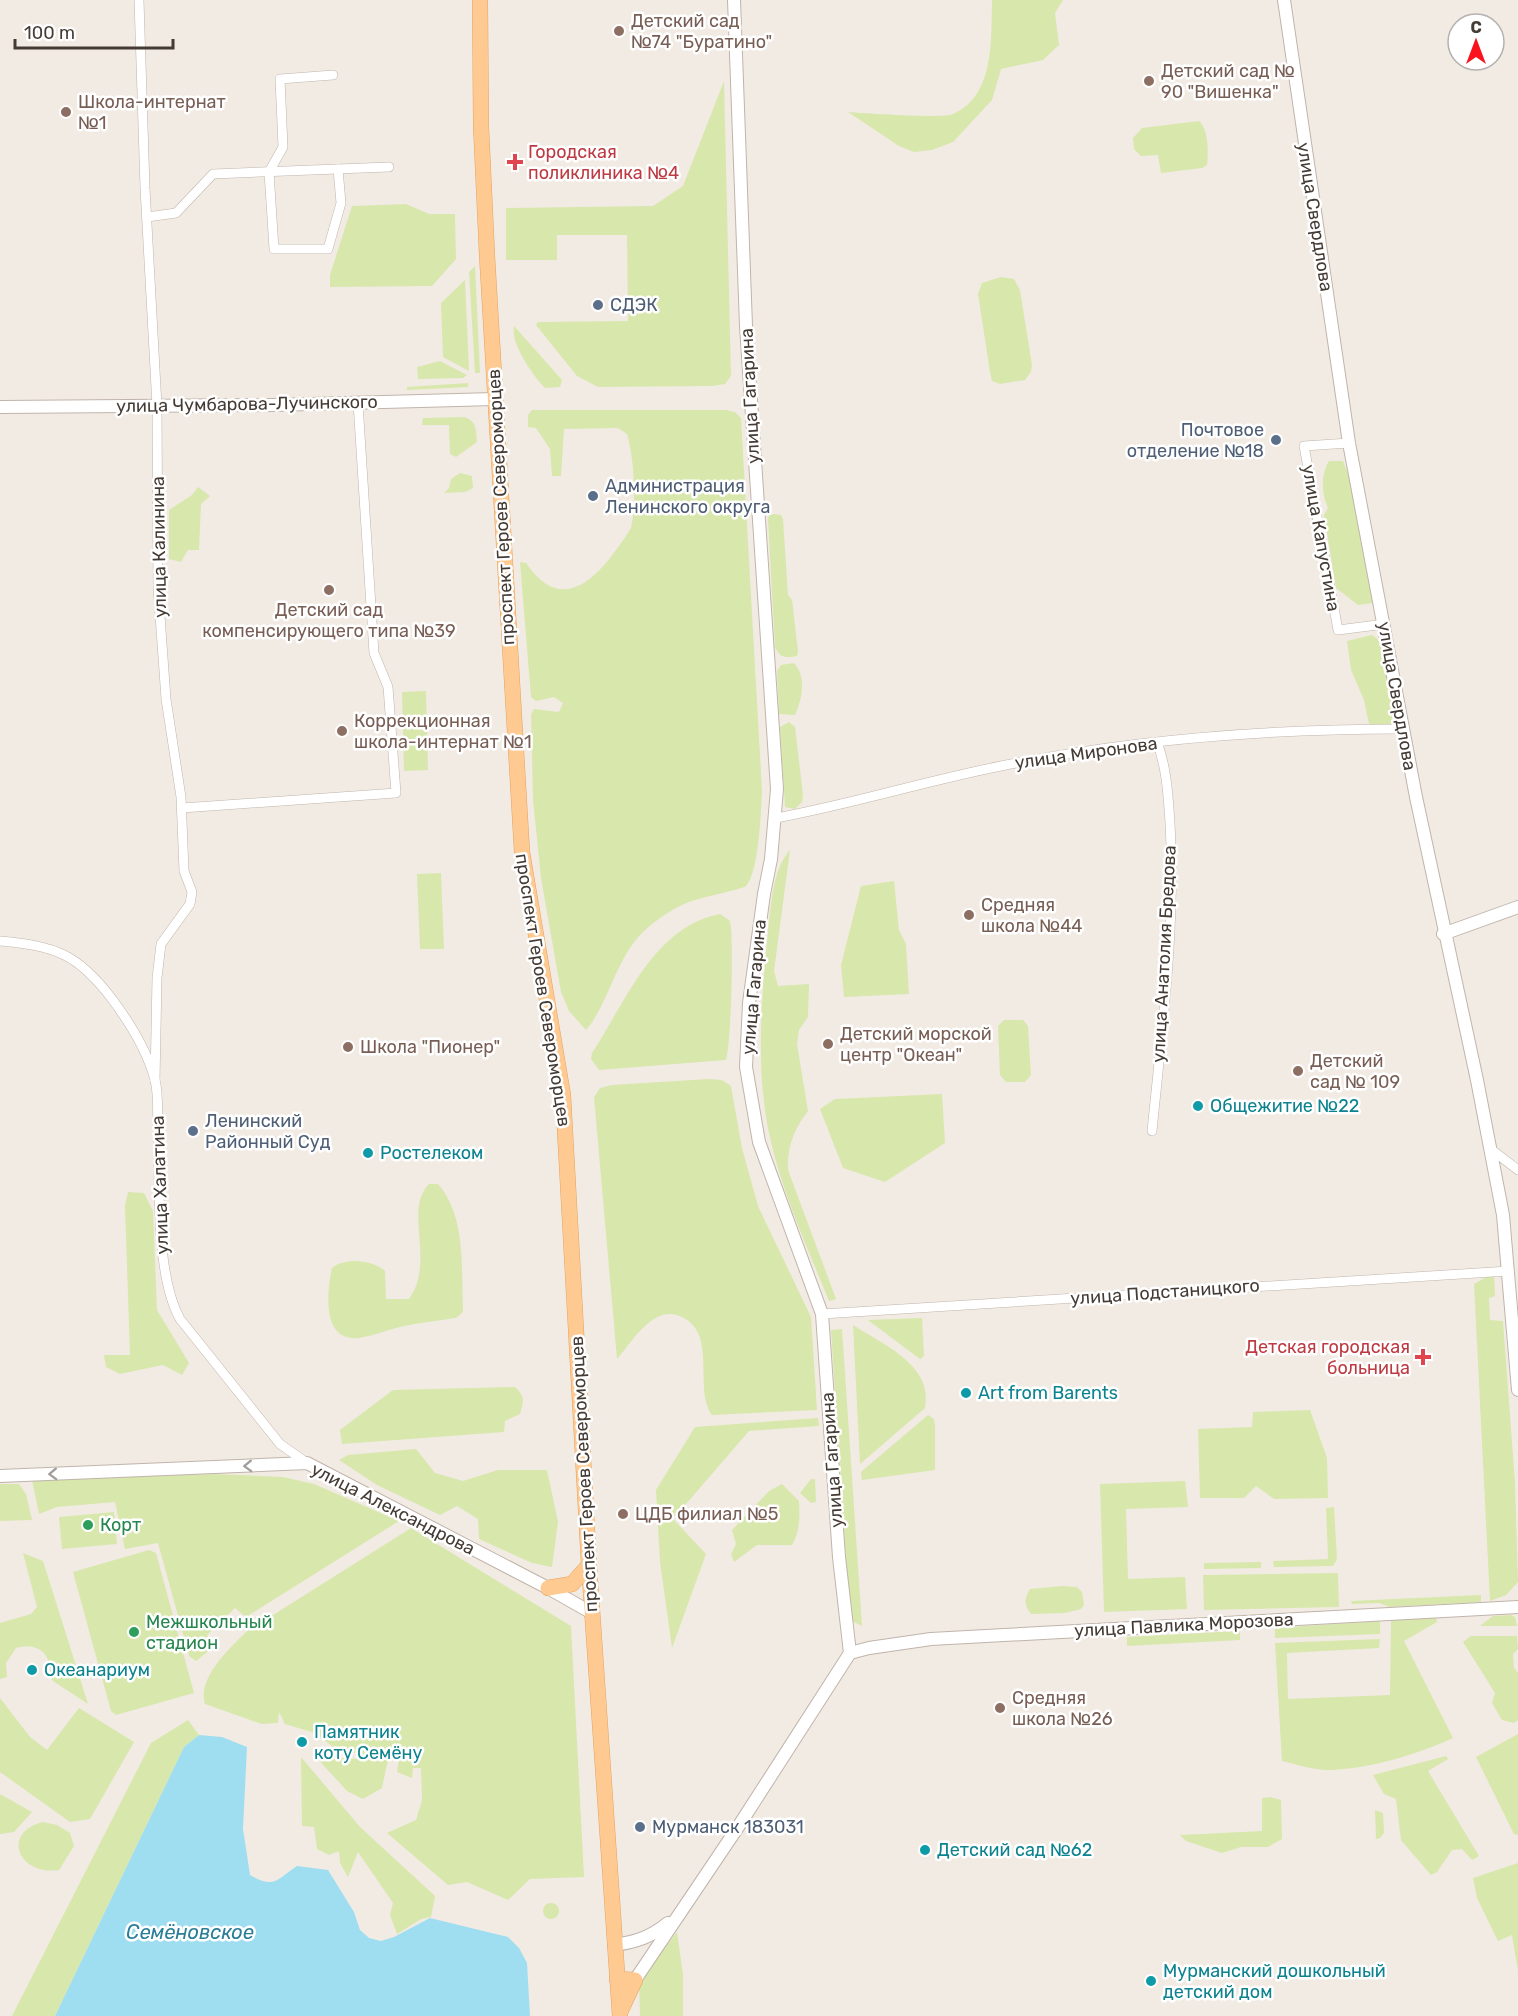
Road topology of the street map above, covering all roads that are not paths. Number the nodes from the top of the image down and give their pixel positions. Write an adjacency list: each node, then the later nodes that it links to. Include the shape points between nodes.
1 (139, 0): 9 (street, улица Калинина)
2 (480, 0): 10 (main road, проспект Героев Североморцев, via 481,126)
3 (734, 0): 19 (street, улица Гагарина, via 746,326 768,692 776,757)
4 (1284, 0): 14 (street, улица Свердлова)
5 (333, 75): 8 (street, via 280,79 283,147)
6 (389, 167): 7 (street)
7 (338, 169): 8 (street); 8 (street, via 341,203 328,249 274,249)
8 (269, 172): 9 (street, via 213,174 176,213)
9 (147, 217): 12 (street, улица Калинина)
10 (494, 399): 11 (street, улица Чумбарова-Лучинского); 32 (main road, проспект Героев Североморцев, via 522,852 563,1095)
11 (358, 403): 12 (street, улица Чумбарова-Лучинского); 18 (street, via 374,653 388,687 396,793)
12 (157, 406): 13 (street, улица Чумбарова-Лучинского); 18 (street, улица Калинина, via 158,588 166,699)
13 (0, 407)
14 (1349, 443): 15 (street, улица Свердлова); 15 (street, улица Капустина, via 1304,446 1338,630)
15 (1385, 624): 16 (street, улица Свердлова)
16 (1402, 729): 17 (street, улица Миронова, via 1275,730); 21 (street, улица Свердлова)
17 (1157, 742): 19 (street, улица Миронова, via 1000,766); 24 (street, улица Анатолия Бредова, via 1166,767 1172,859)
18 (182, 808): 23 (street, улица Калинина, via 184,871 192,892 190,904 161,944)
19 (776, 818): 28 (street, улица Гагарина, via 749,1003 747,1078 759,1142)
20 (1518, 907): 21 (street)
21 (1443, 934): 25 (street, улица Свердлова)
22 (0, 941): 23 (street, улица Халатина, via 56,950 79,962 134,1029)
23 (155, 1080): 30 (street, улица Халатина, via 163,1261 170,1302 279,1444)
24 (1152, 1131)
25 (1491, 1150): 26 (street); 27 (street, улица Свердлова)
26 (1518, 1170)
27 (1509, 1271): 28 (street, улица Подстаницкого); 29 (street, улица Свердлова)
28 (822, 1314): 36 (street, улица Гагарина, via 839,1557)
29 (1518, 1390)
30 (307, 1463): 31 (street, улица Александрова, one-way to 31); 33 (street, улица Александрова)
31 (0, 1476)
32 (588, 1565): 33 (main road, via 572,1584); 35 (main road, проспект Героев Североморцев)
33 (548, 1588): 35 (street, улица Александрова)
34 (1518, 1607): 36 (street, улица Павлика Морозова, via 931,1639)
35 (592, 1613): 38 (main road, проспект Героев Североморцев)
36 (850, 1653): 37 (street)
37 (680, 1913): 38 (street, via 654,1935); 40 (street)
38 (614, 1945): 39 (main road, проспект Героев Североморцев)
39 (617, 1979): 40 (main road); 41 (main road, проспект Героев Североморцев)
40 (635, 1980): 41 (main road)
41 (620, 2014)

